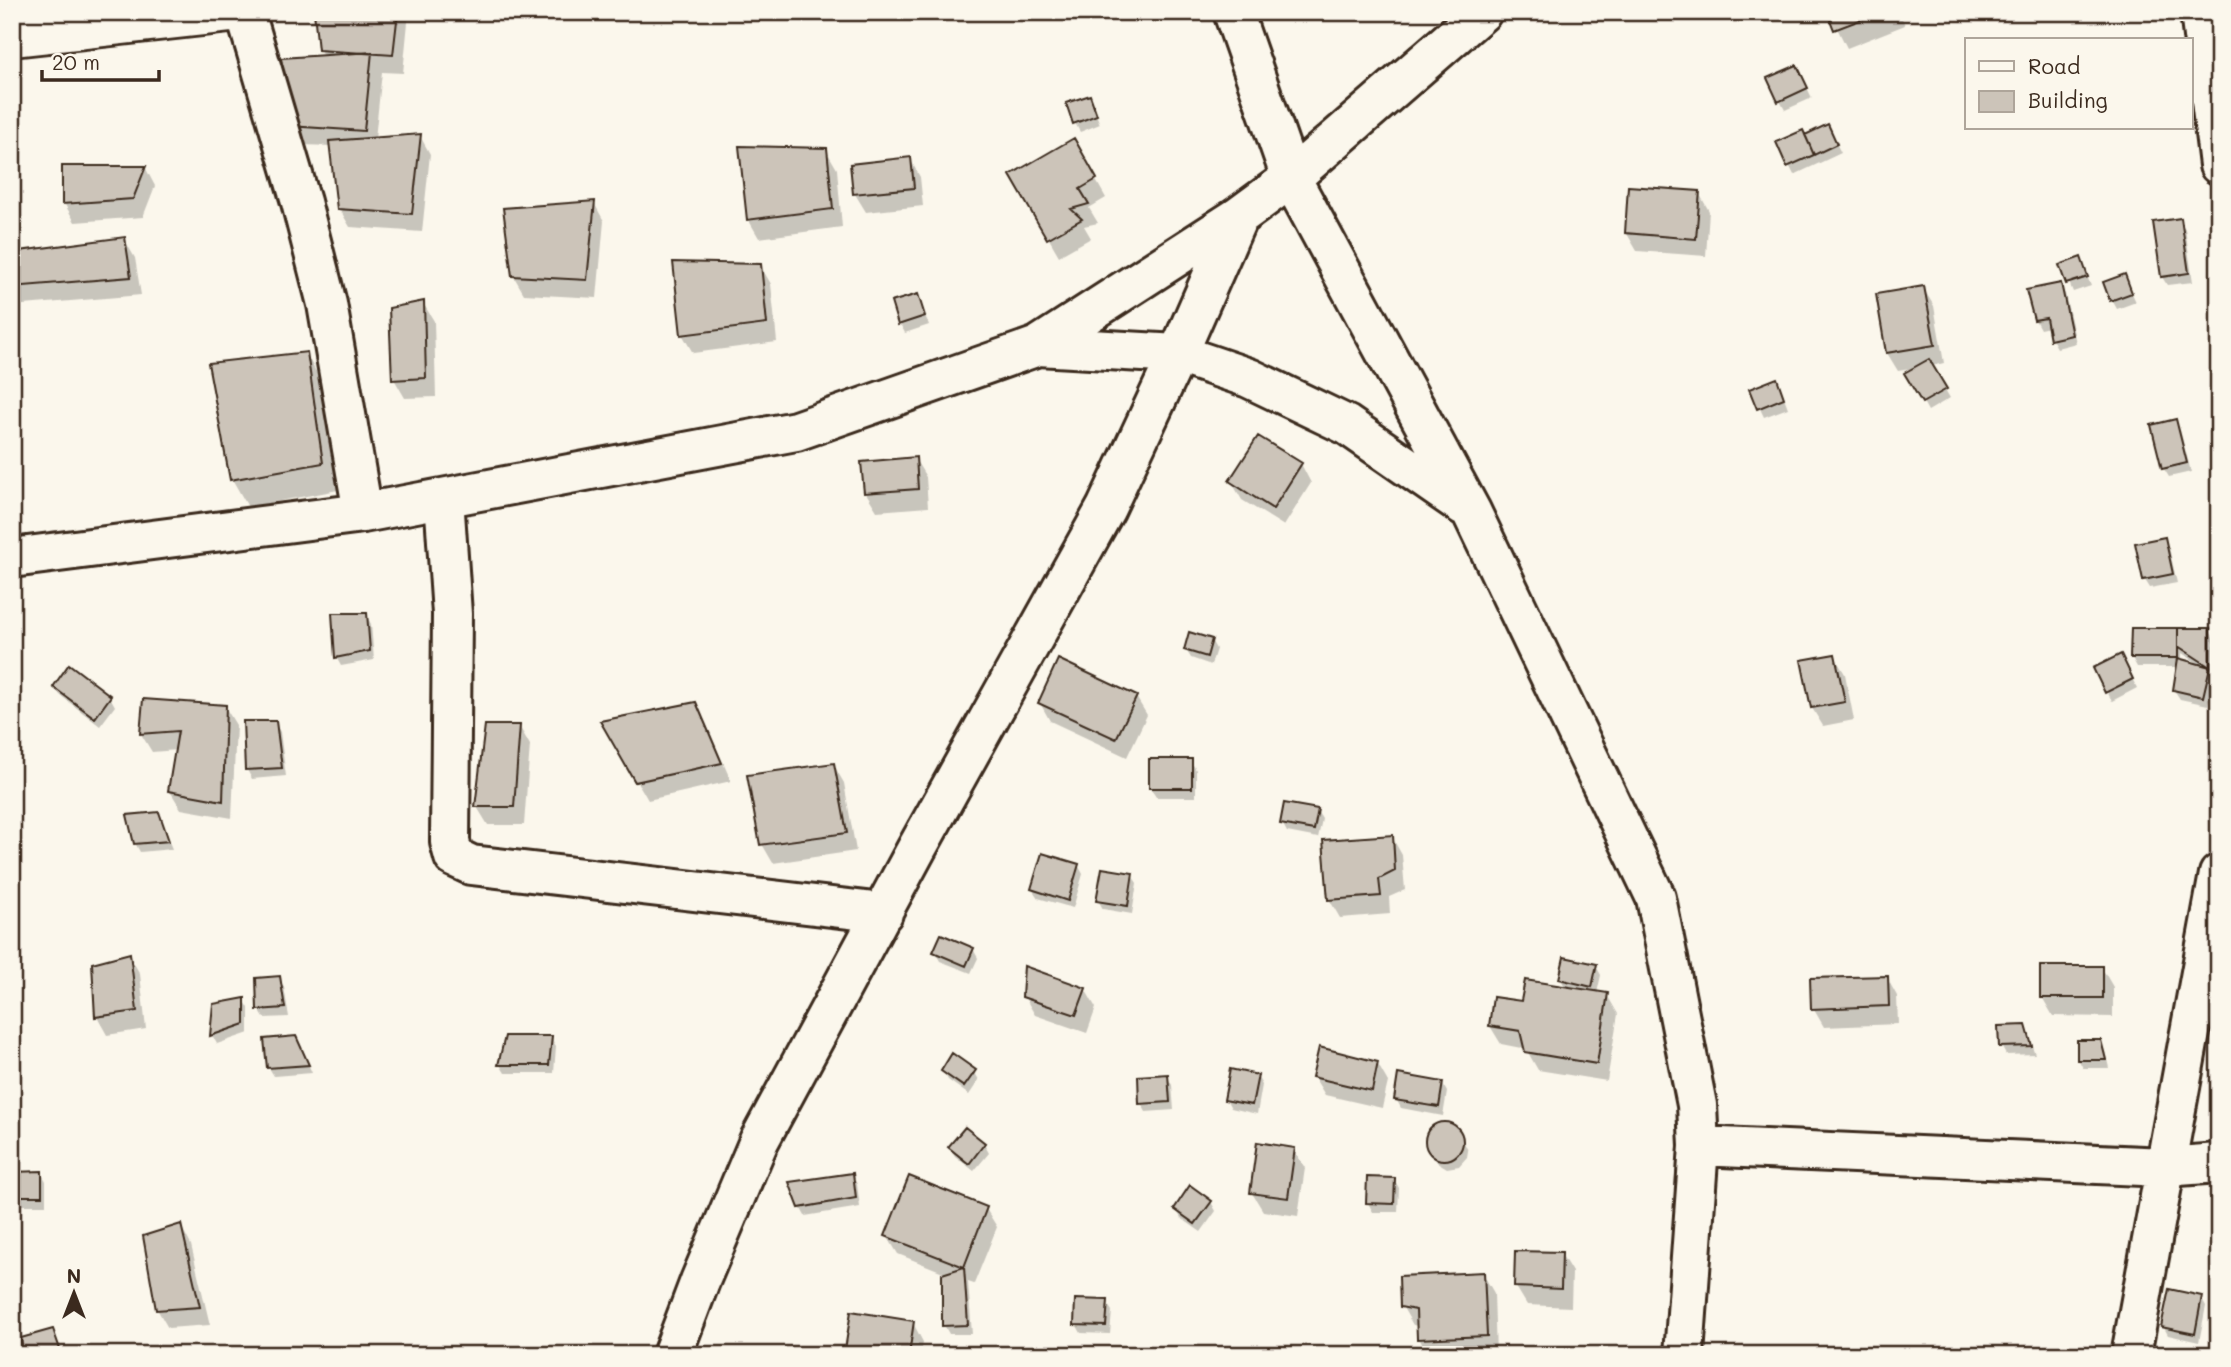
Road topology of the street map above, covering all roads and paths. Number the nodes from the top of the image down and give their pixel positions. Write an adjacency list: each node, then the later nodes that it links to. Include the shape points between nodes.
1 (239, 12): 6 (street)
2 (245, 12): 14 (street, via 327,304)
3 (1233, 12): 8 (street)
4 (1482, 12): 8 (street)
5 (2200, 12): 7 (street)
6 (12, 37)
7 (2219, 165)
8 (1291, 178): 9 (street); 13 (street)
9 (1238, 217): 10 (street); 11 (street)
10 (1038, 346): 11 (street); 12 (street, via 796,431)
11 (1178, 354): 13 (street, via 1250,378 1347,425); 17 (street, via 1106,508)
12 (444, 498): 14 (street); 17 (street, via 452,614 450,842 454,857 471,865)
13 (1471, 511): 18 (street, via 1656,898 1697,1105)
14 (363, 513): 15 (street)
15 (12, 558)
16 (2219, 874): 20 (street)
17 (883, 913): 21 (street, via 759,1141)
18 (1699, 1146): 20 (street); 22 (street)
19 (2219, 1163): 20 (street)
20 (2165, 1167): 23 (street)
21 (672, 1355)
22 (1684, 1355)
23 (2130, 1355)

